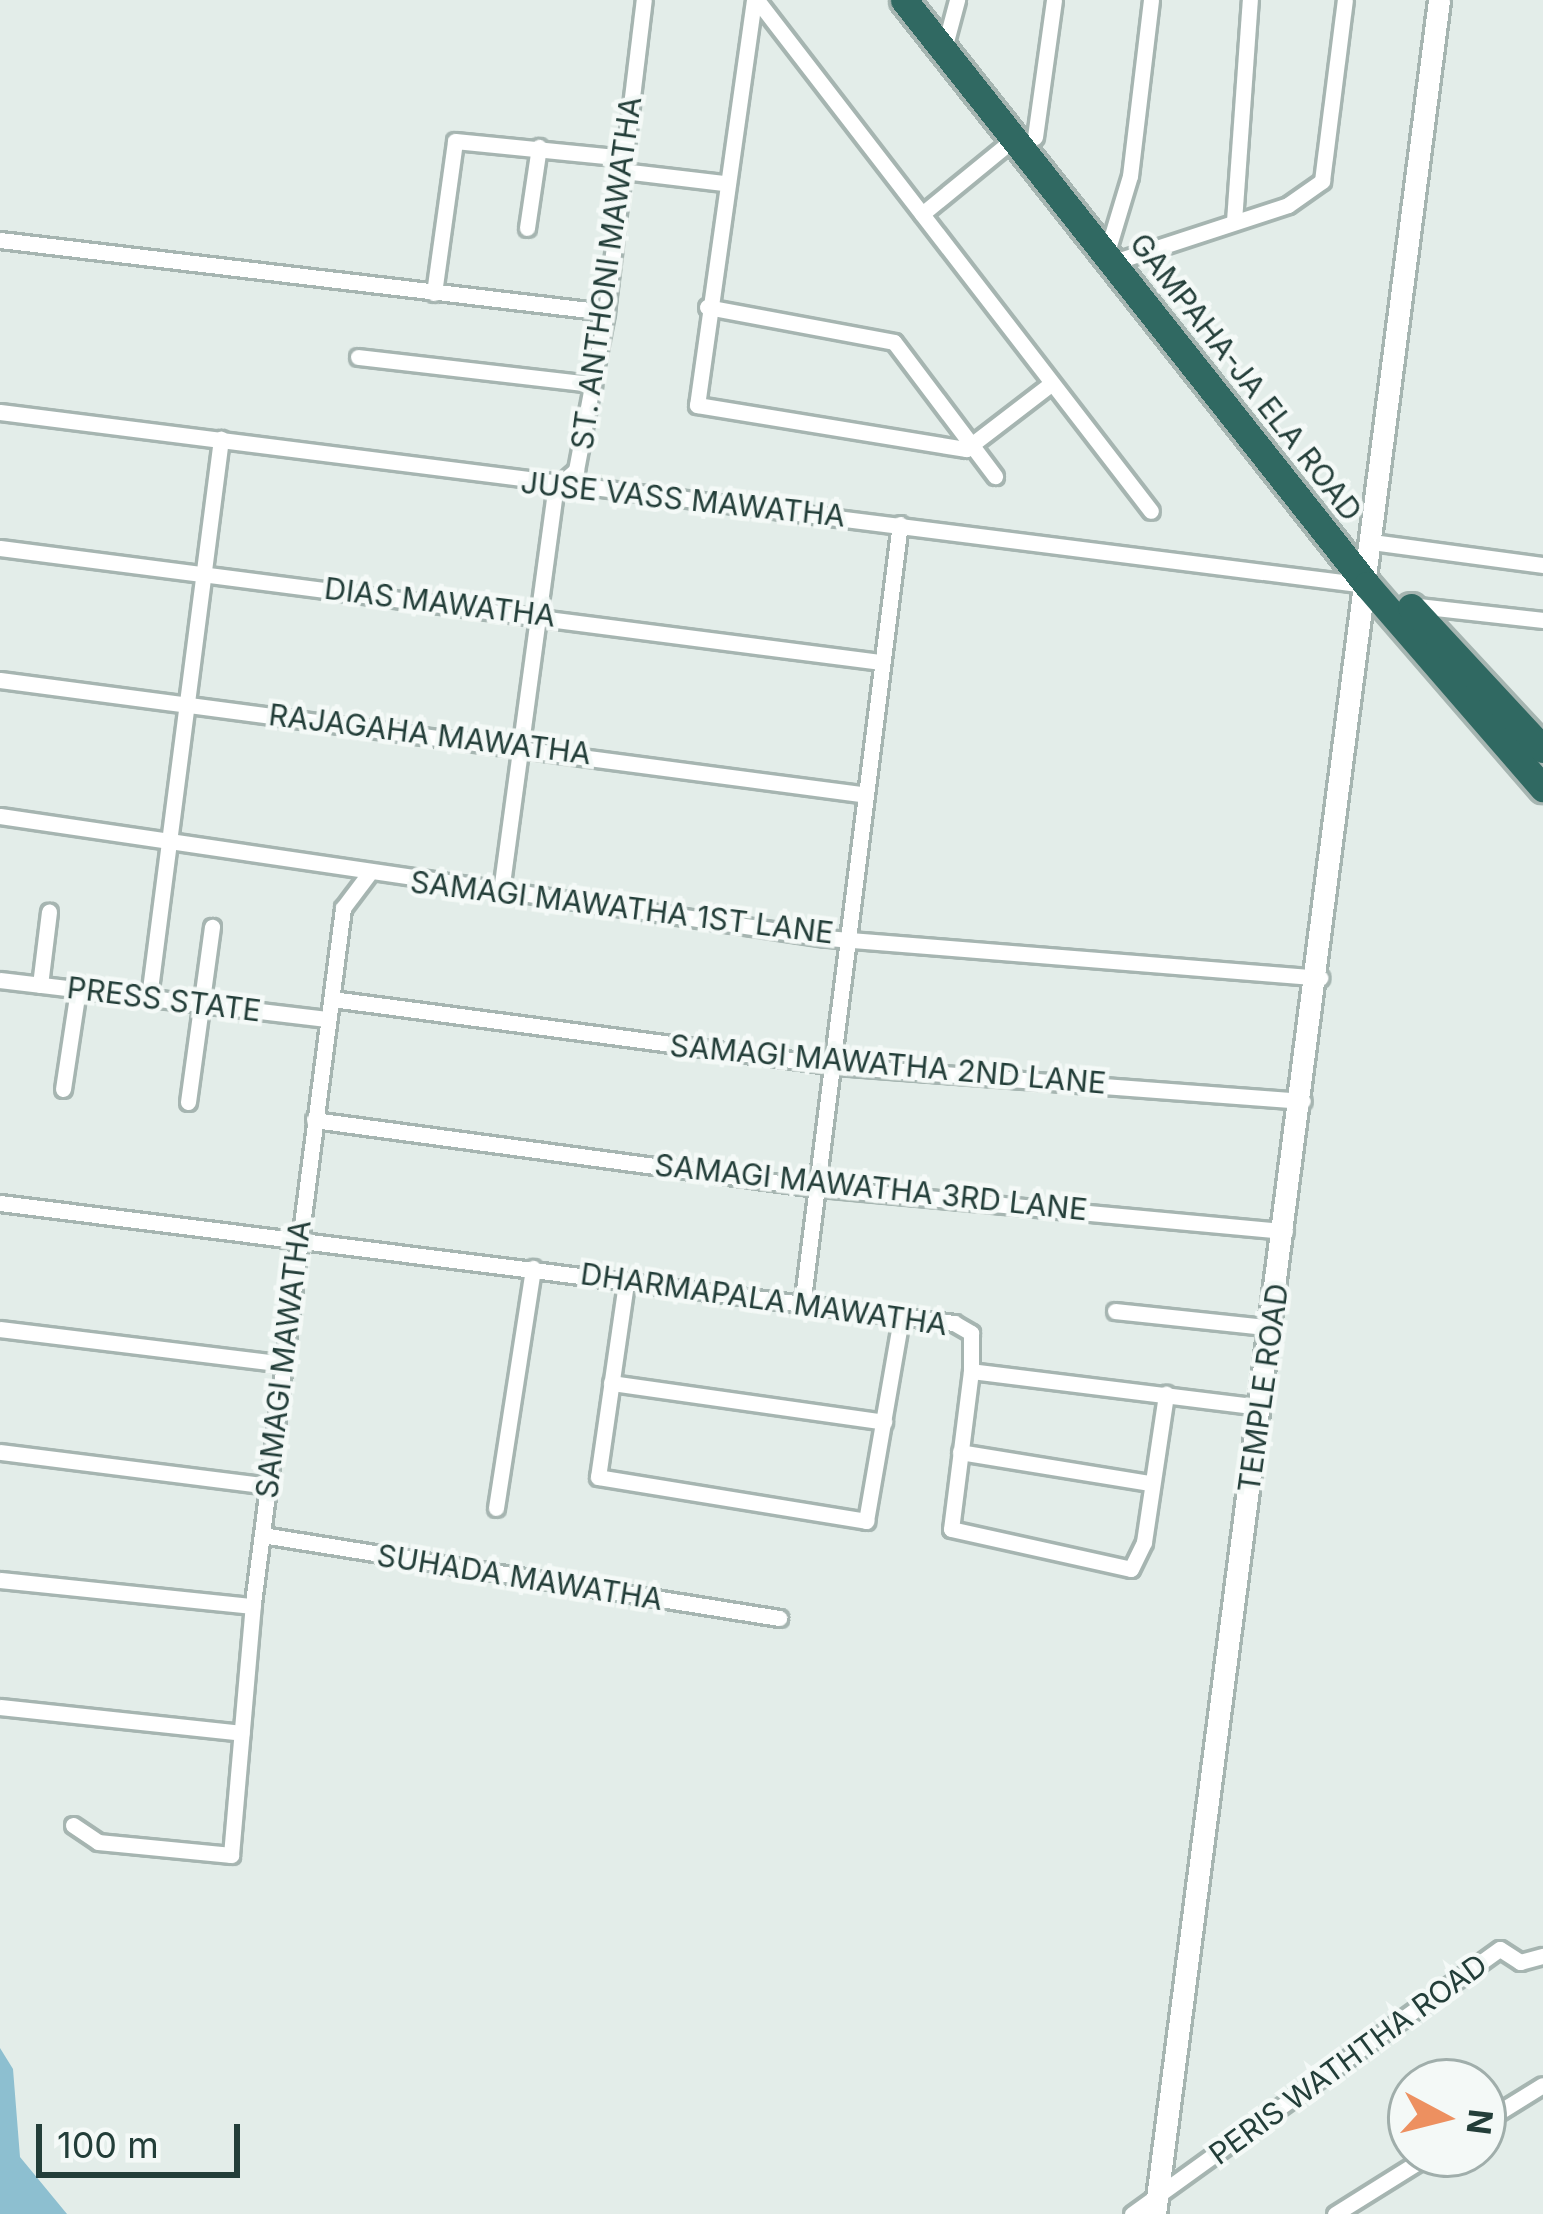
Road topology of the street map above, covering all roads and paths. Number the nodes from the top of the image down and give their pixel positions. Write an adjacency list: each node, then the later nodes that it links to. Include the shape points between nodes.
1 (644, 0): 14 (street, ST. ANTHONI MAWATHA)
2 (755, 0): 15 (street); 16 (street)
3 (904, 0): 11 (highway, GAMPAHA-JA ELA ROAD)
4 (924, 0): 11 (highway, GAMPAHA-JA ELA ROAD)
5 (957, 0): 11 (street)
6 (1054, 0): 12 (street)
7 (1151, 0): 20 (street)
8 (1250, 0): 17 (street)
9 (1345, 0): 17 (street, via 1322,181 1288,205)
10 (1439, 0): 35 (street, TEMPLE ROAD)
11 (948, 41): 12 (highway, GAMPAHA-JA ELA ROAD)
12 (1025, 137): 16 (street); 20 (highway, GAMPAHA-JA ELA ROAD)
13 (539, 147): 14 (street); 18 (street); 21 (street, via 455,141)
14 (624, 164): 15 (street); 23 (street, ST. ANTHONI MAWATHA)
15 (724, 184): 22 (street)
16 (922, 214): 25 (street)
17 (1234, 221): 20 (street)
18 (527, 228)
19 (0, 240): 21 (street)
20 (1116, 252): 35 (highway, GAMPAHA-JA ELA ROAD)
21 (434, 293): 23 (street)
22 (707, 307): 29 (street, via 894,342); 29 (street, via 697,405)
23 (606, 313): 26 (street, ST. ANTHONI MAWATHA)
24 (358, 357): 26 (street)
25 (1052, 383): 29 (street); 32 (street)
26 (593, 384): 31 (street, ST. ANTHONI MAWATHA, via 576,470)
27 (0, 412): 28 (street, JUSE VASS MAWATHA)
28 (221, 440): 31 (street, JUSE VASS MAWATHA); 37 (street)
29 (976, 447): 30 (street)
30 (995, 476)
31 (556, 485): 33 (street, JUSE VASS MAWATHA); 39 (street, ST. ANTHONI MAWATHA)
32 (1151, 511)
33 (900, 524): 35 (street, JUSE VASS MAWATHA); 41 (street)
34 (0, 548): 37 (street, DIAS MAWATHA)
35 (1369, 563): 36 (street, JUSE VASS MAWATHA); 38 (highway, GAMPAHA-JA ELA ROAD); 46 (highway, GAMPAHA-JA ELA ROAD); 55 (street, TEMPLE ROAD)
36 (1543, 565)
37 (200, 574): 39 (street, DIAS MAWATHA); 43 (street)
38 (1408, 605): 40 (street); 45 (highway, GAMPAHA-JA ELA ROAD)
39 (540, 613): 41 (street, DIAS MAWATHA); 44 (street, ST. ANTHONI MAWATHA)
40 (1543, 620)
41 (880, 662): 47 (street)
42 (0, 680): 43 (street, RAJAGAHA MAWATHA)
43 (186, 704): 44 (street, RAJAGAHA MAWATHA); 49 (street)
44 (518, 743): 47 (street, RAJAGAHA MAWATHA); 51 (street, ST. ANTHONI MAWATHA)
45 (1543, 749)
46 (1543, 788)
47 (860, 794): 54 (street)
48 (0, 816): 49 (street, SAMAGI MAWATHA 1ST LANE)
49 (166, 839): 50 (street, SAMAGI MAWATHA 1ST LANE); 59 (street)
50 (368, 875): 51 (street, SAMAGI MAWATHA 1ST LANE); 60 (street, SAMAGI MAWATHA, via 343,908)
51 (501, 891): 54 (street, SAMAGI MAWATHA 1ST LANE)
52 (49, 912): 57 (street)
53 (212, 926): 61 (street)
54 (844, 938): 55 (street, SAMAGI MAWATHA 1ST LANE); 63 (street)
55 (1320, 978): 65 (street, TEMPLE ROAD)
56 (0, 980): 57 (street, PRESS STATE)
57 (40, 985): 58 (street, PRESS STATE)
58 (78, 990): 59 (street, PRESS STATE); 64 (street)
59 (148, 997): 61 (street, PRESS STATE)
60 (332, 999): 62 (street, SAMAGI MAWATHA); 63 (street, SAMAGI MAWATHA 2ND LANE)
61 (199, 1003): 62 (street, PRESS STATE); 66 (street)
62 (328, 1019): 67 (street, SAMAGI MAWATHA)
63 (837, 1066): 65 (street, SAMAGI MAWATHA 2ND LANE); 68 (street)
64 (63, 1089)
65 (1303, 1101): 70 (street, TEMPLE ROAD)
66 (188, 1102)
67 (314, 1120): 68 (street, SAMAGI MAWATHA 3RD LANE); 71 (street, SAMAGI MAWATHA)
68 (821, 1188): 70 (street, SAMAGI MAWATHA 3RD LANE); 74 (street)
69 (0, 1203): 71 (street, DHARMAPALA MAWATHA)
70 (1286, 1232): 77 (street, TEMPLE ROAD)
71 (297, 1241): 72 (street, DHARMAPALA MAWATHA); 79 (street, SAMAGI MAWATHA)
72 (533, 1268): 73 (street, DHARMAPALA MAWATHA); 89 (street)
73 (626, 1283): 74 (street, DHARMAPALA MAWATHA); 81 (street)
74 (802, 1306): 76 (street, DHARMAPALA MAWATHA)
75 (1115, 1311): 77 (street)
76 (901, 1318): 80 (street, DHARMAPALA MAWATHA, via 966,1326); 84 (street)
77 (1274, 1328): 83 (street, TEMPLE ROAD)
78 (0, 1329): 79 (street)
79 (284, 1364): 88 (street, SAMAGI MAWATHA)
80 (971, 1371): 82 (street, DHARMAPALA MAWATHA); 86 (street)
81 (611, 1383): 84 (street); 84 (street, via 598,1477 688,1497 866,1521)
82 (1166, 1394): 83 (street, DHARMAPALA MAWATHA); 87 (street)
83 (1261, 1407): 101 (street, TEMPLE ROAD, via 1212,1724)
84 (884, 1422)
85 (0, 1452): 88 (street)
86 (960, 1452): 87 (street); 87 (street, via 955,1534 1088,1563 1138,1564)
87 (1150, 1483)
88 (268, 1486): 90 (street, SAMAGI MAWATHA)
89 (496, 1508)
90 (262, 1535): 92 (street, SAMAGI MAWATHA); 93 (street, SUHADA MAWATHA)
91 (0, 1580): 92 (street)
92 (253, 1606): 95 (street, SAMAGI MAWATHA)
93 (779, 1618)
94 (0, 1707): 95 (street)
95 (242, 1733): 96 (street, SAMAGI MAWATHA, via 231,1855 98,1842)
96 (73, 1825)
97 (1543, 1956): 101 (street, PERIS WATHTHA ROAD, via 1520,1962 1500,1948)
98 (1543, 2085): 99 (street)
99 (1507, 2107)
100 (1393, 2178): 103 (street)
101 (1156, 2208): 102 (street)
102 (1132, 2214)
103 (1335, 2214)

